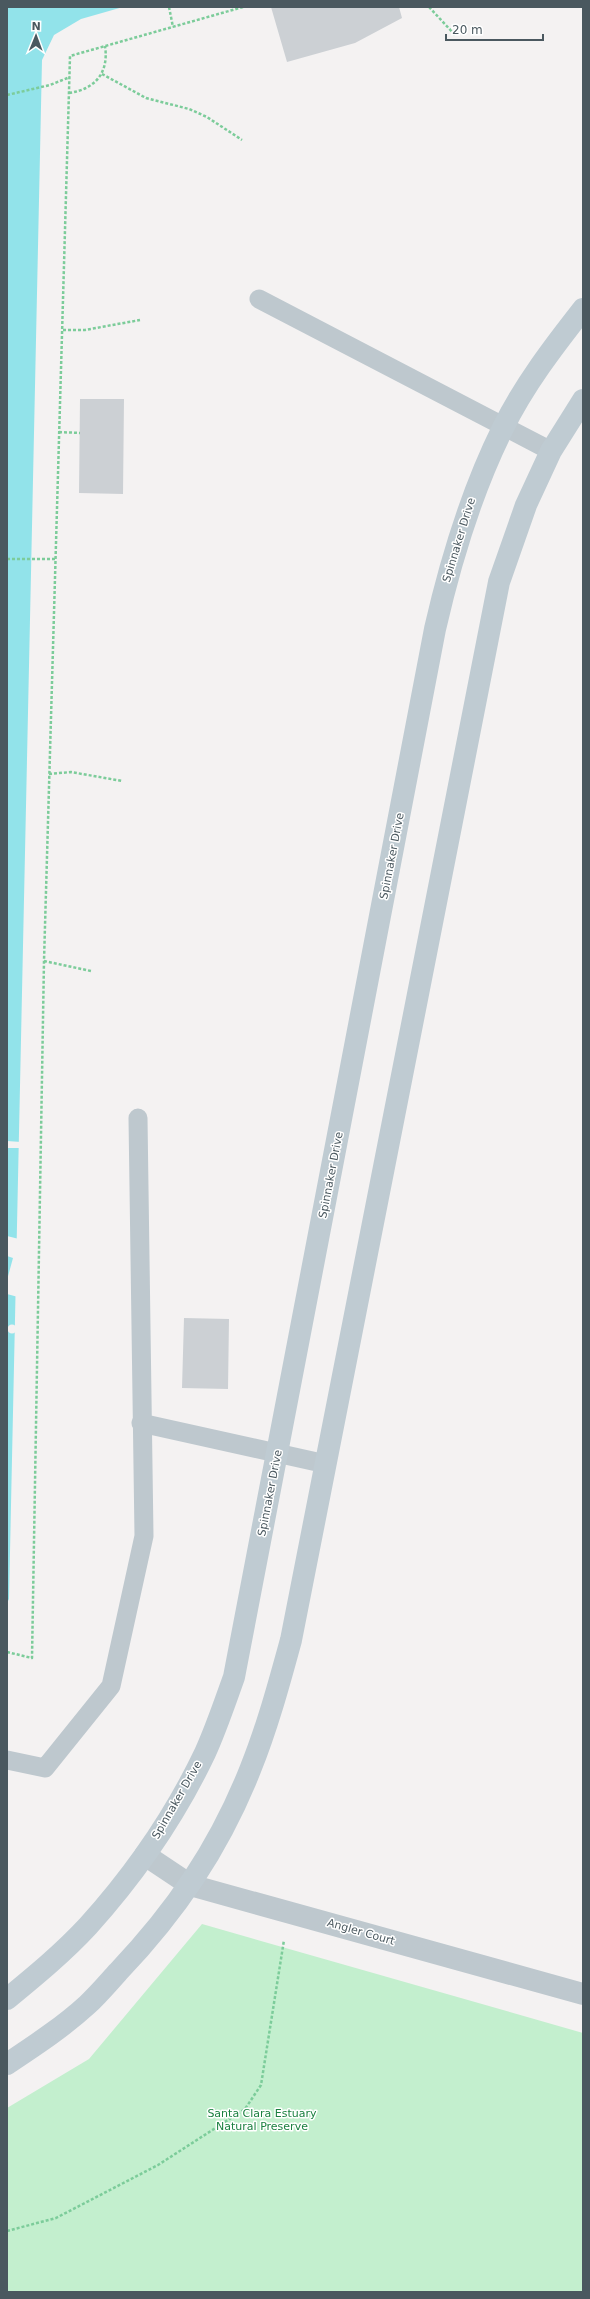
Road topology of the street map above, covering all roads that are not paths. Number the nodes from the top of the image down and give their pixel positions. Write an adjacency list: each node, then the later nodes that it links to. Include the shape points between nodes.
1 (259, 299): 4 (lane)
2 (583, 310): 4 (street, Spinnaker Drive, via 546,356)
3 (583, 400): 5 (street)
4 (503, 426): 5 (lane); 8 (street, Spinnaker Drive, via 475,488 449,567 435,629)
5 (551, 451): 9 (street, via 526,504 499,582 486,639)
6 (138, 1118): 7 (lane)
7 (141, 1422): 8 (lane); 10 (lane, via 144,1536 111,1686 45,1768)
8 (278, 1454): 9 (lane); 11 (street, Spinnaker Drive, via 234,1677 205,1753 177,1805)
9 (326, 1464): 12 (street, via 291,1640 276,1694 250,1770 222,1831)
10 (7, 1760)
11 (145, 1855): 12 (street, Angler Court); 14 (street, Spinnaker Drive, via 88,1926 50,1963)
12 (190, 1885): 13 (street, Angler Court); 15 (street, via 165,1921 87,2004 38,2044)
13 (583, 1994)
14 (7, 1999)
15 (7, 2064)

